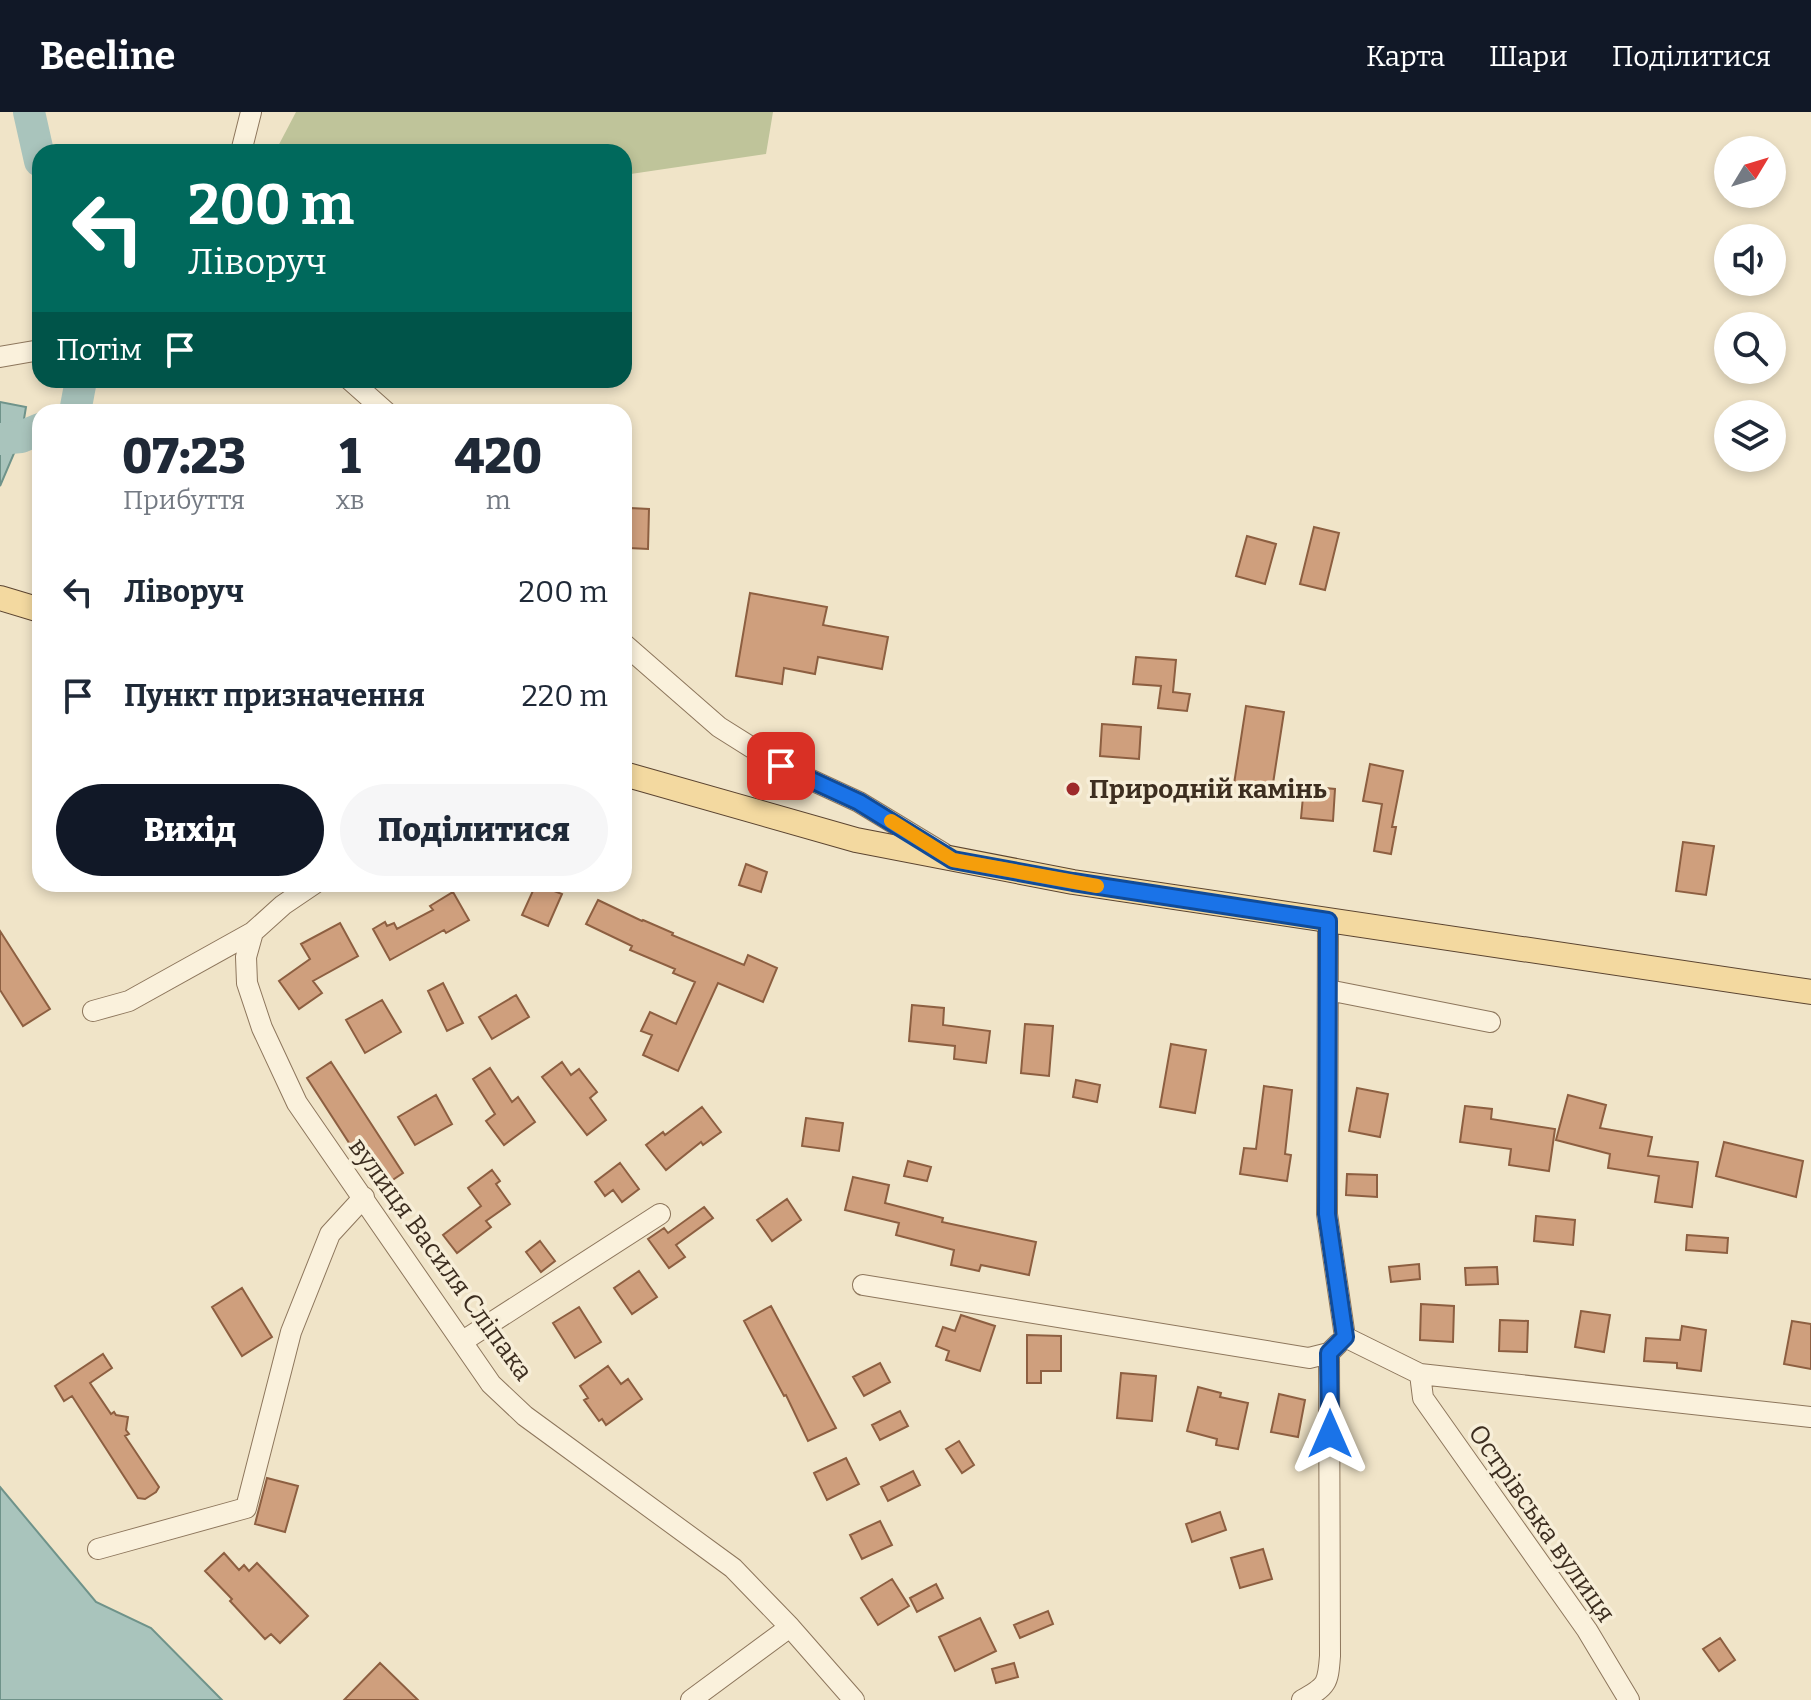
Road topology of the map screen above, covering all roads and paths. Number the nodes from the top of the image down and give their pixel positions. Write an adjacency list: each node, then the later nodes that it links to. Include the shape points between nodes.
1 (251, 112): 2 (street)
2 (243, 144)
3 (32, 351): 4 (street)
4 (0, 357)
5 (359, 388): 6 (street)
6 (377, 404)
7 (0, 598): 8 (main road)
8 (32, 608)
9 (632, 653): 11 (street, via 719,727)
10 (632, 776): 11 (main road, via 856,840)
11 (953, 860): 13 (main road)
12 (302, 892): 14 (street)
13 (1328, 921): 15 (street); 16 (main road)
14 (253, 932): 17 (street, via 129,1001); 19 (street, вулиця Василя Сліпака, via 246,957 247,983 262,1028 297,1103)
15 (1328, 990): 18 (street); 22 (street, via 1327,1214)
16 (1811, 992)
17 (93, 1011)
18 (1490, 1022)
19 (364, 1197): 23 (street, вулиця Василя Сліпака); 27 (street, via 330,1234 291,1332 246,1508)
20 (660, 1214): 23 (street)
21 (863, 1285): 24 (street, via 1309,1358)
22 (1345, 1337): 24 (street); 25 (street)
23 (463, 1341): 28 (street, вулиця Василя Сліпака, via 491,1384 525,1416 733,1568)
24 (1329, 1353): 31 (street, via 1330,1656 1323,1686)
25 (1420, 1374): 26 (street); 32 (street, Острівська вулиця, via 1423,1398 1587,1630)
26 (1811, 1417)
27 (98, 1549)
28 (790, 1627): 29 (street); 30 (street, вулиця Василя Сліпака)
29 (691, 1700)
30 (854, 1700)
31 (1302, 1700)
32 (1629, 1700)

